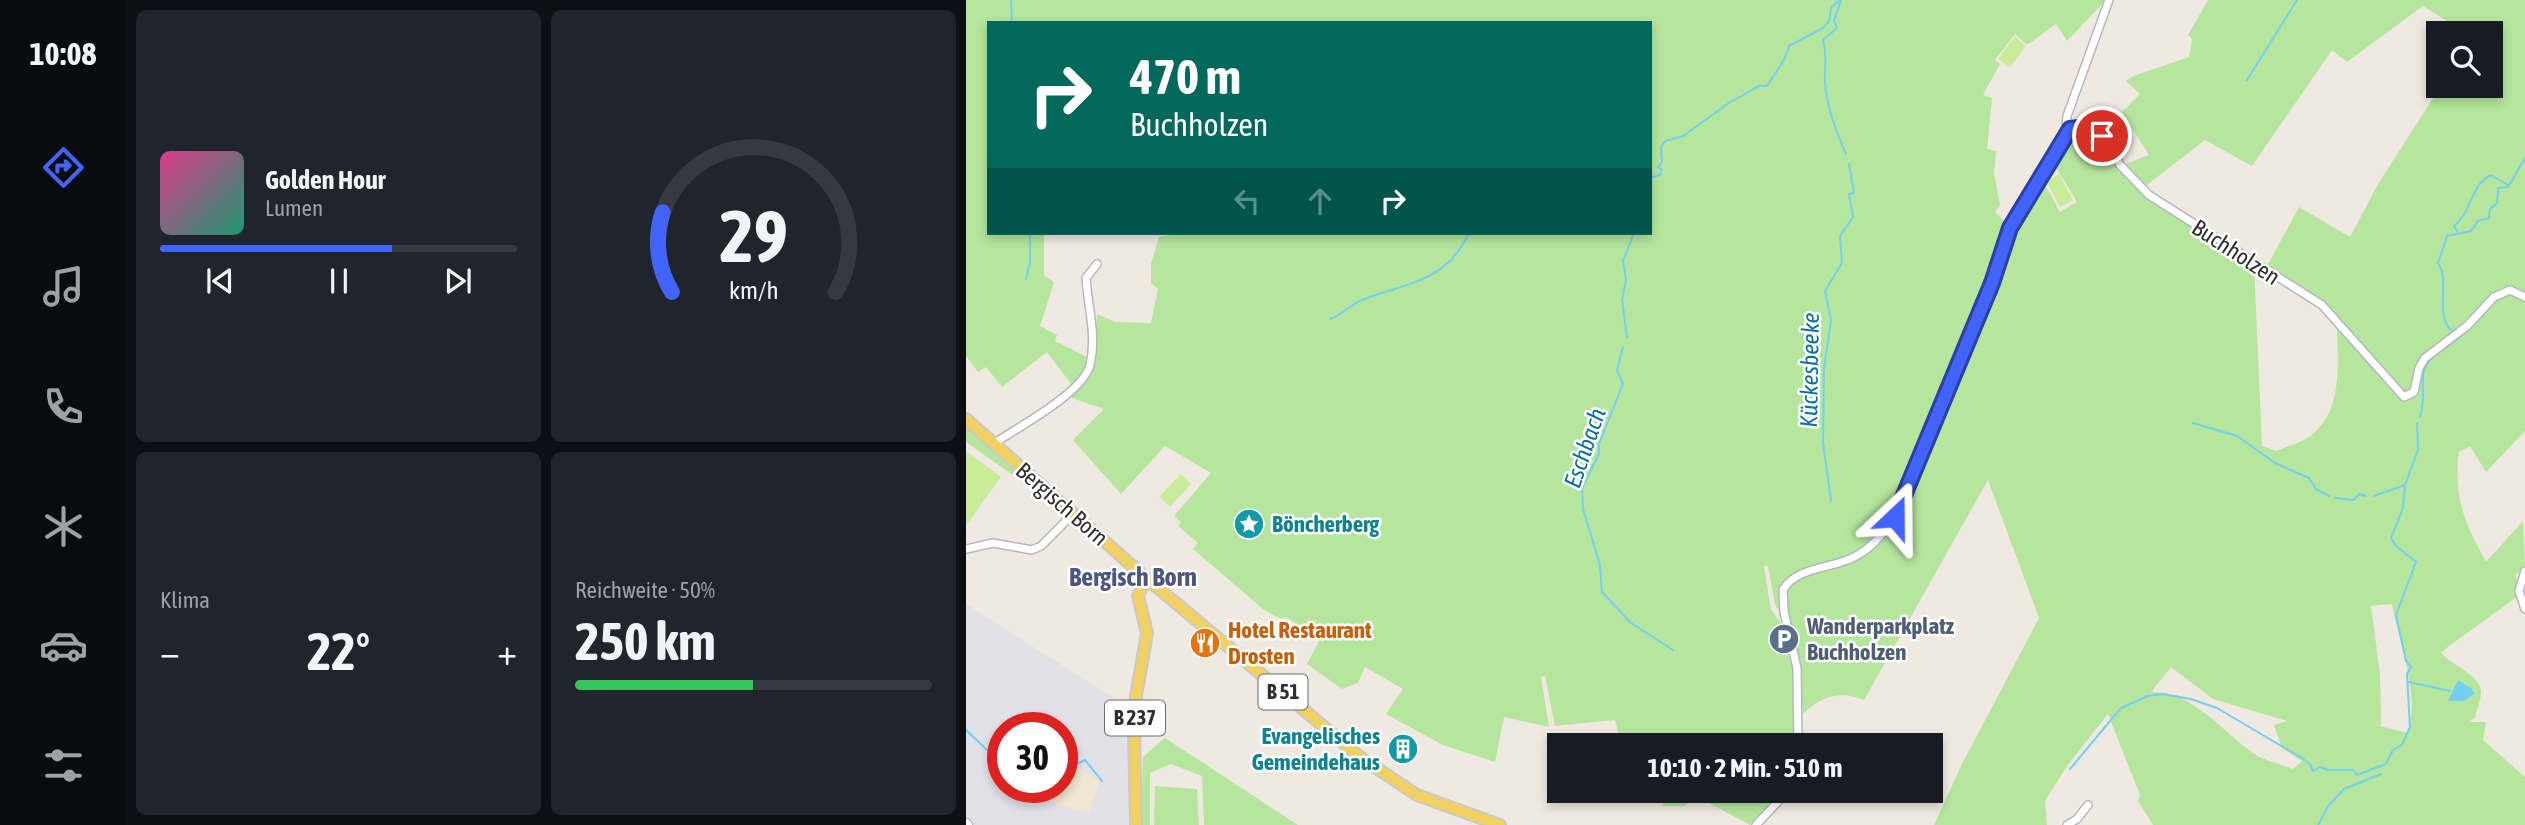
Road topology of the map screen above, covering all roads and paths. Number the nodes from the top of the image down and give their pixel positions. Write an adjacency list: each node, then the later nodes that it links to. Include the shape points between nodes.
1 (2109, 0): 2 (street, via 2071,104)
2 (2065, 136): 4 (street, Buchholzen, via 2078,126 2095,131 2150,195 2322,305 2405,397 2413,393 2425,358 2503,291 2517,291); 12 (street, via 2010,228 1992,283 1895,517 1857,556 1787,583 1783,595 1797,667)
3 (1097, 264): 6 (street, via 1086,278 1092,311 1089,370 1067,394)
4 (2525, 297)
5 (966, 419): 6 (main road, Bergisch Born / B 51)
6 (993, 444): 7 (main road, Bergisch Born / B 51)
7 (1073, 514): 8 (street, via 1032,550 993,543); 10 (main road, Bergisch Born / B 51)
8 (966, 549)
9 (2525, 571): 11 (street, via 2519,591)
10 (1146, 578): 15 (main road, B 237, via 1138,596 1147,633 1136,696); 16 (main road, Bergisch Born / B 51, via 1388,779 1428,800)
11 (2525, 609)
12 (1798, 733)
13 (1777, 803): 17 (street)
14 (2088, 805): 18 (street)
15 (1136, 825)
16 (1500, 825)
17 (1756, 825)
18 (2067, 825)

